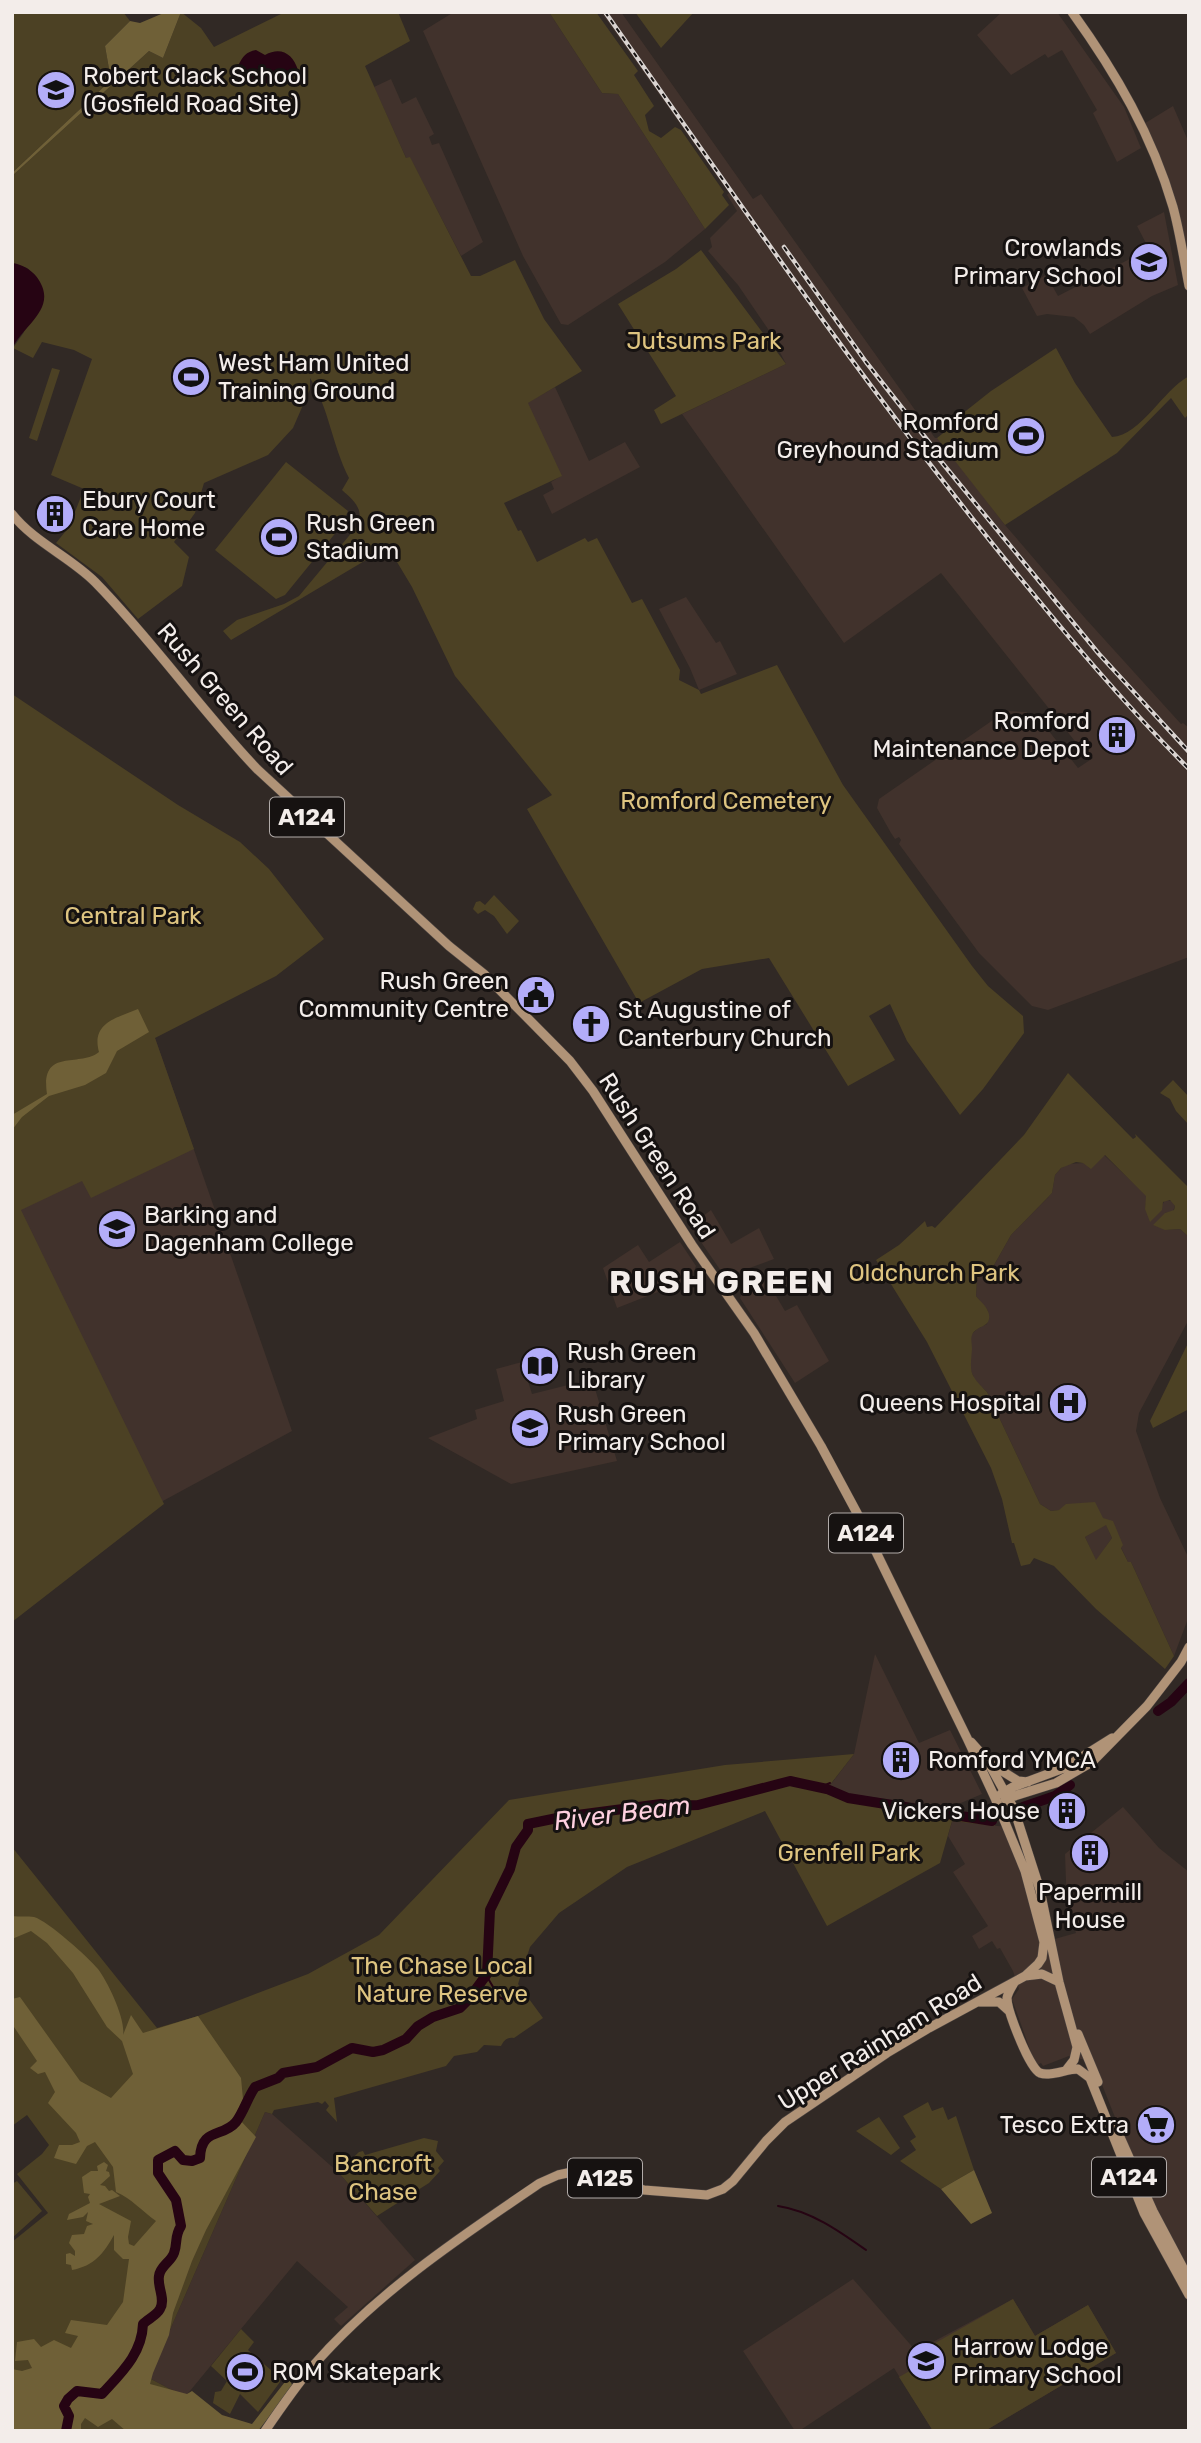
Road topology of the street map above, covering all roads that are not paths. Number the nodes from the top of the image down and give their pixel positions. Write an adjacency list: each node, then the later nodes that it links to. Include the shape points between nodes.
1 (1072, 12): 2 (main road, via 1142,125 1172,205)
2 (1189, 286)
3 (12, 514): 6 (main road, Rush Green Road / A124, via 101,589 272,784 484,974 570,1061 792,1394 857,1513)
4 (1189, 1647): 5 (main road, via 1165,1684)
5 (1117, 1735): 8 (main road); 9 (main road)
6 (967, 1738): 7 (main road, Rush Green Road / A124); 13 (main road, Rush Green Road / A124)
7 (987, 1760): 10 (main road, Rush Green Road / A124, via 1018,1781); 11 (main road, Rush Green Road / A124)
8 (1064, 1768): 9 (main road); 10 (main road)
9 (1082, 1770): 12 (main road)
10 (1030, 1782): 11 (main road)
11 (1007, 1795): 12 (main road); 13 (main road); 14 (main road, Rush Green Road)
12 (1021, 1795): 14 (main road)
13 (996, 1800): 15 (main road, A125, via 1025,1871 1044,1942 1040,1962)
14 (1014, 1809): 17 (main road, Rush Green Road, via 1040,1889)
15 (1025, 1976): 16 (main road, A125); 17 (main road, via 1042,1974)
16 (1015, 1982): 18 (main road, Upper Rainham Road / A125); 20 (main road, via 1007,1999)
17 (1059, 1982): 19 (main road, Rush Green Road)
18 (979, 2002): 20 (main road, via 999,2002); 24 (main road, Upper Rainham Road / A125, via 887,2053 785,2122 723,2189 699,2195 644,2190 572,2172 540,2183 426,2263 358,2321 312,2367)
19 (1066, 2007): 21 (main road, via 1077,2050); 22 (main road, A124, via 1137,2177)
20 (1009, 2011): 21 (main road, via 1034,2069 1049,2074)
21 (1067, 2069): 23 (main road, A124, via 1078,2069 1090,2078 1144,2213)
22 (1189, 2279)
23 (1189, 2295)
24 (265, 2431)

